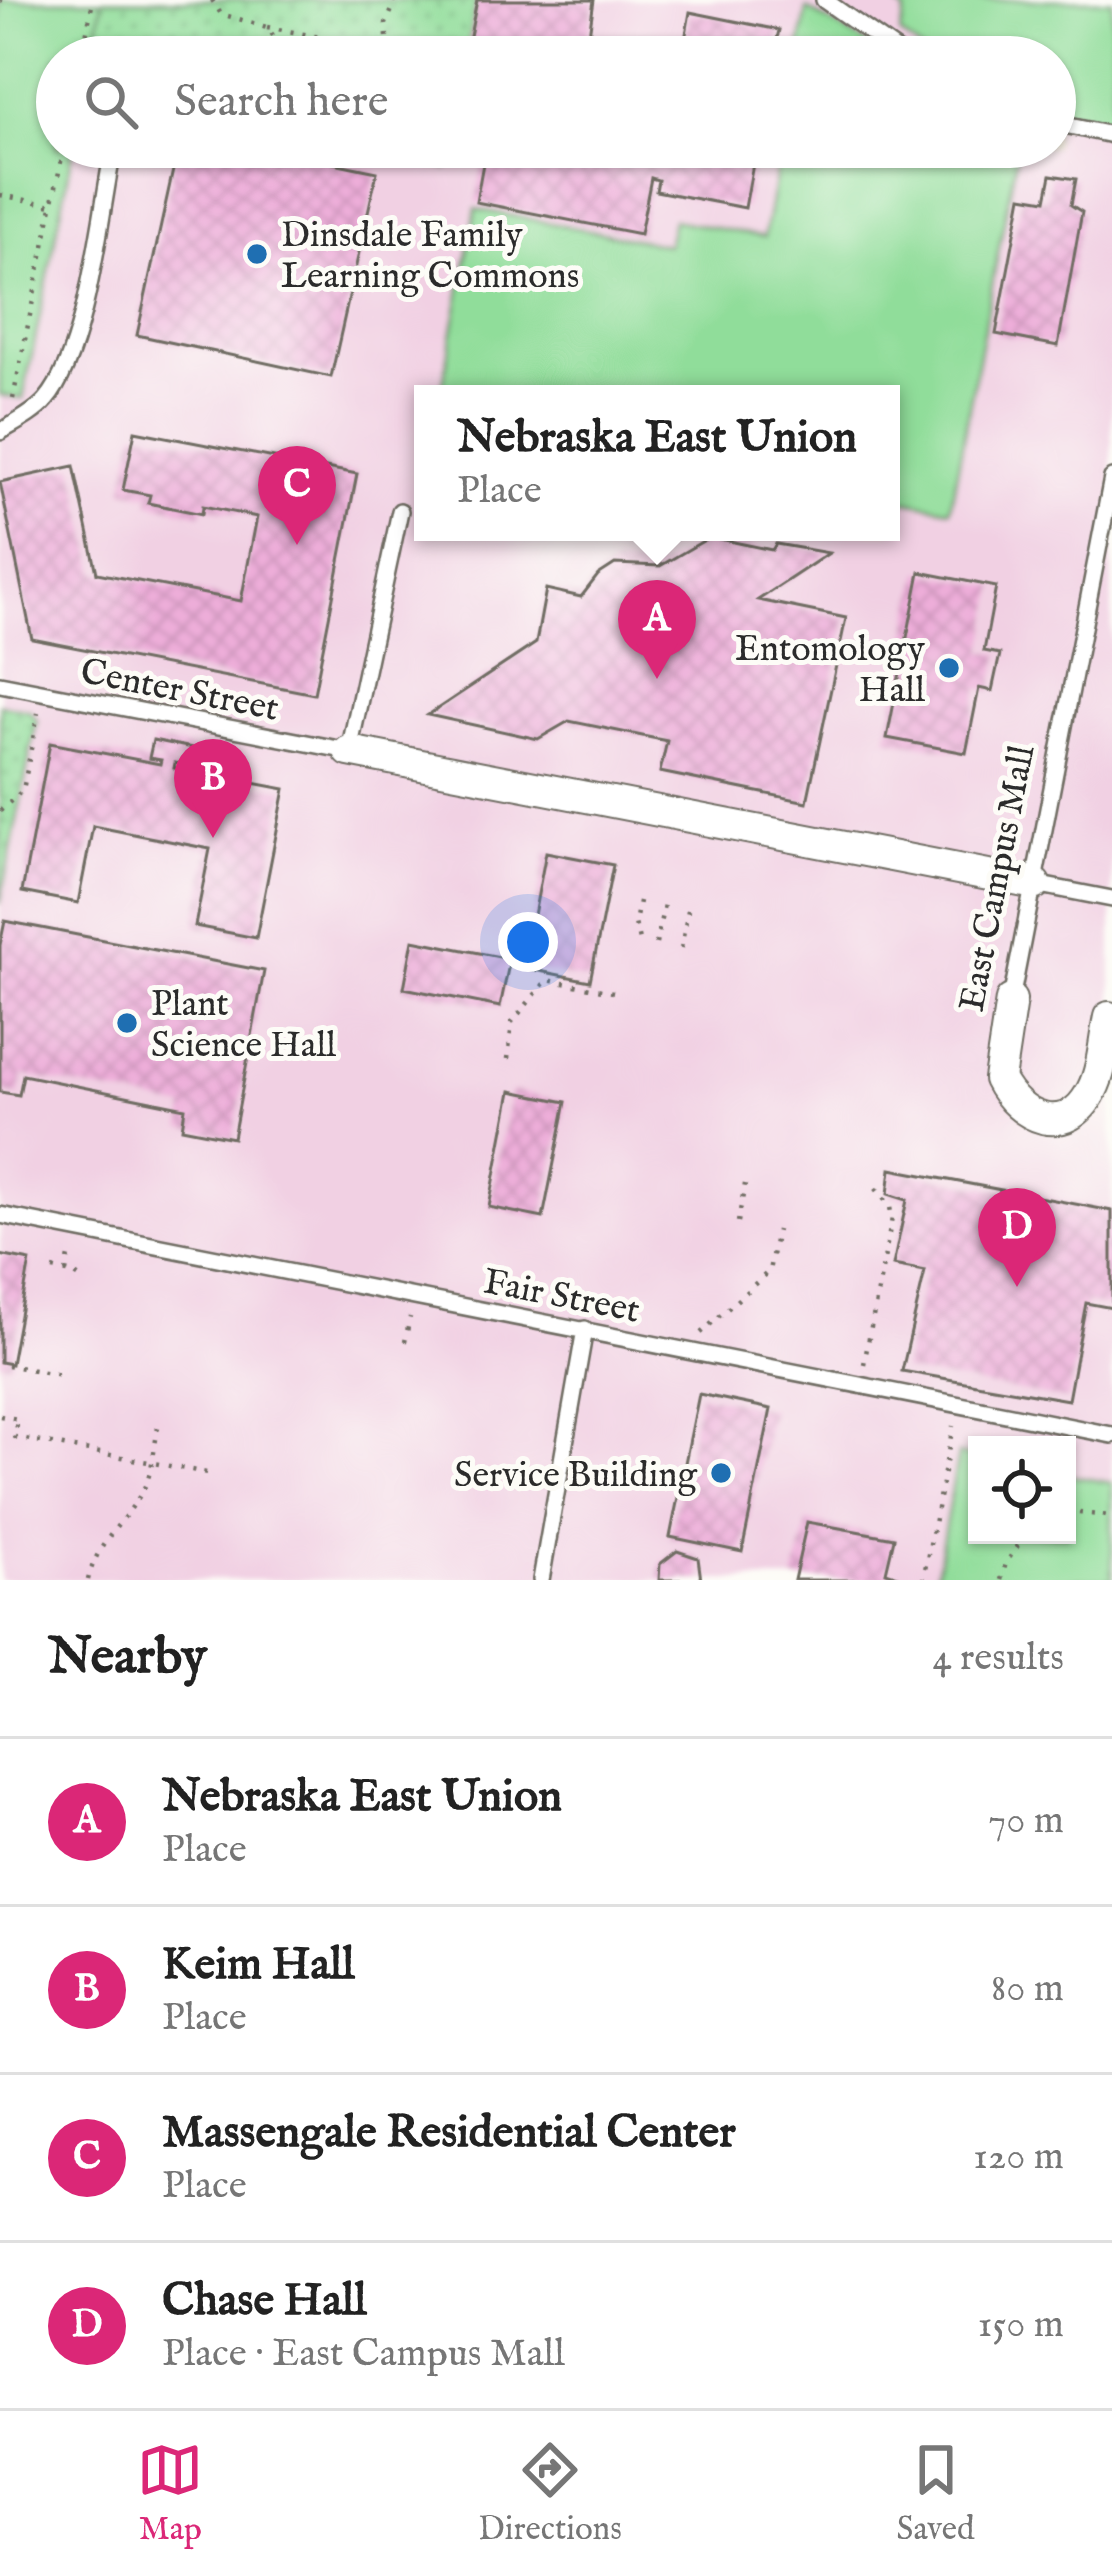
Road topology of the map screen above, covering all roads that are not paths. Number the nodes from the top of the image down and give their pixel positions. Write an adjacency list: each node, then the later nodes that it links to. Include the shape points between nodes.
1 (824, 0): 2 (lane)
2 (875, 36)
3 (1076, 127): 4 (lane)
4 (1112, 135)
5 (110, 168): 6 (lane, via 63,377 43,404)
6 (0, 432)
7 (1112, 478): 9 (lane, East Campus Mall)
8 (400, 511): 11 (lane)
9 (1108, 521): 12 (lane, East Campus Mall)
10 (0, 683): 11 (lane, Center Street)
11 (349, 751): 12 (street)
12 (1035, 884): 13 (lane); 14 (lane, East Campus Mall)
13 (1112, 899)
14 (1011, 1000): 15 (street, East Campus Mall, via 999,1079 1020,1109 1038,1118 1070,1114 1084,1103)
15 (1110, 1007)
16 (0, 1215): 17 (lane, Fair Street)
17 (585, 1329): 18 (lane, Fair Street); 19 (lane)
18 (1112, 1435)
19 (541, 1580)

